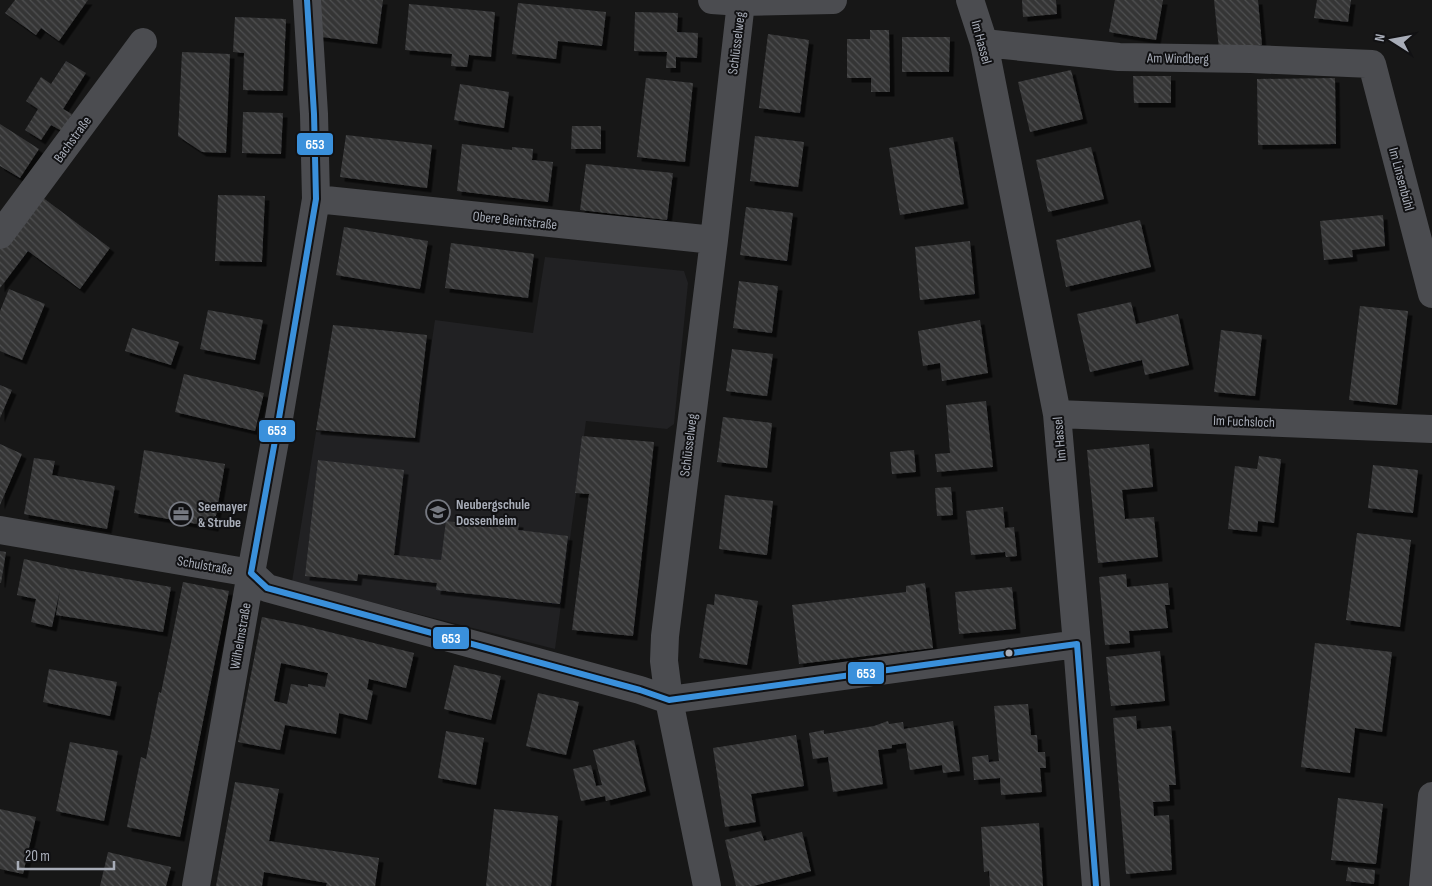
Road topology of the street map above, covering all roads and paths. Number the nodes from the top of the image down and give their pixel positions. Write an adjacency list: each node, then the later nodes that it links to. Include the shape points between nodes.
1 (307, 0): 9 (street, Wilhelmstraße)
2 (712, 0): 5 (street)
3 (833, 0): 5 (street)
4 (970, 0): 7 (street, Im Hassel)
5 (741, 2): 11 (street, Schlüsselweg)
6 (143, 42): 10 (street, Bachstraße)
7 (984, 43): 8 (street, Am Windberg, via 1119,57); 13 (street, Im Hassel)
8 (1372, 64): 12 (street, Im Linsenbühl)
9 (316, 199): 11 (street, Obere Beintstraße); 16 (street, Wilhelmstraße)
10 (0, 235)
11 (714, 240): 18 (street, Schlüsselweg, via 665,636 664,661)
12 (1432, 294)
13 (1056, 414): 14 (street, Im Fuchsloch); 17 (street, Im Hassel)
14 (1432, 429)
15 (0, 530): 16 (street, Schulstraße)
16 (251, 573): 18 (street, Schulstraße, via 267,588); 20 (street, Wilhelmstraße)
17 (1077, 644): 18 (street, Schulstraße); 22 (street, Im Hassel)
18 (670, 700): 21 (street, Schlüsselweg)
19 (1432, 796): 23 (street)
20 (196, 886)
21 (707, 886)
22 (1096, 886)
23 (1423, 886)

